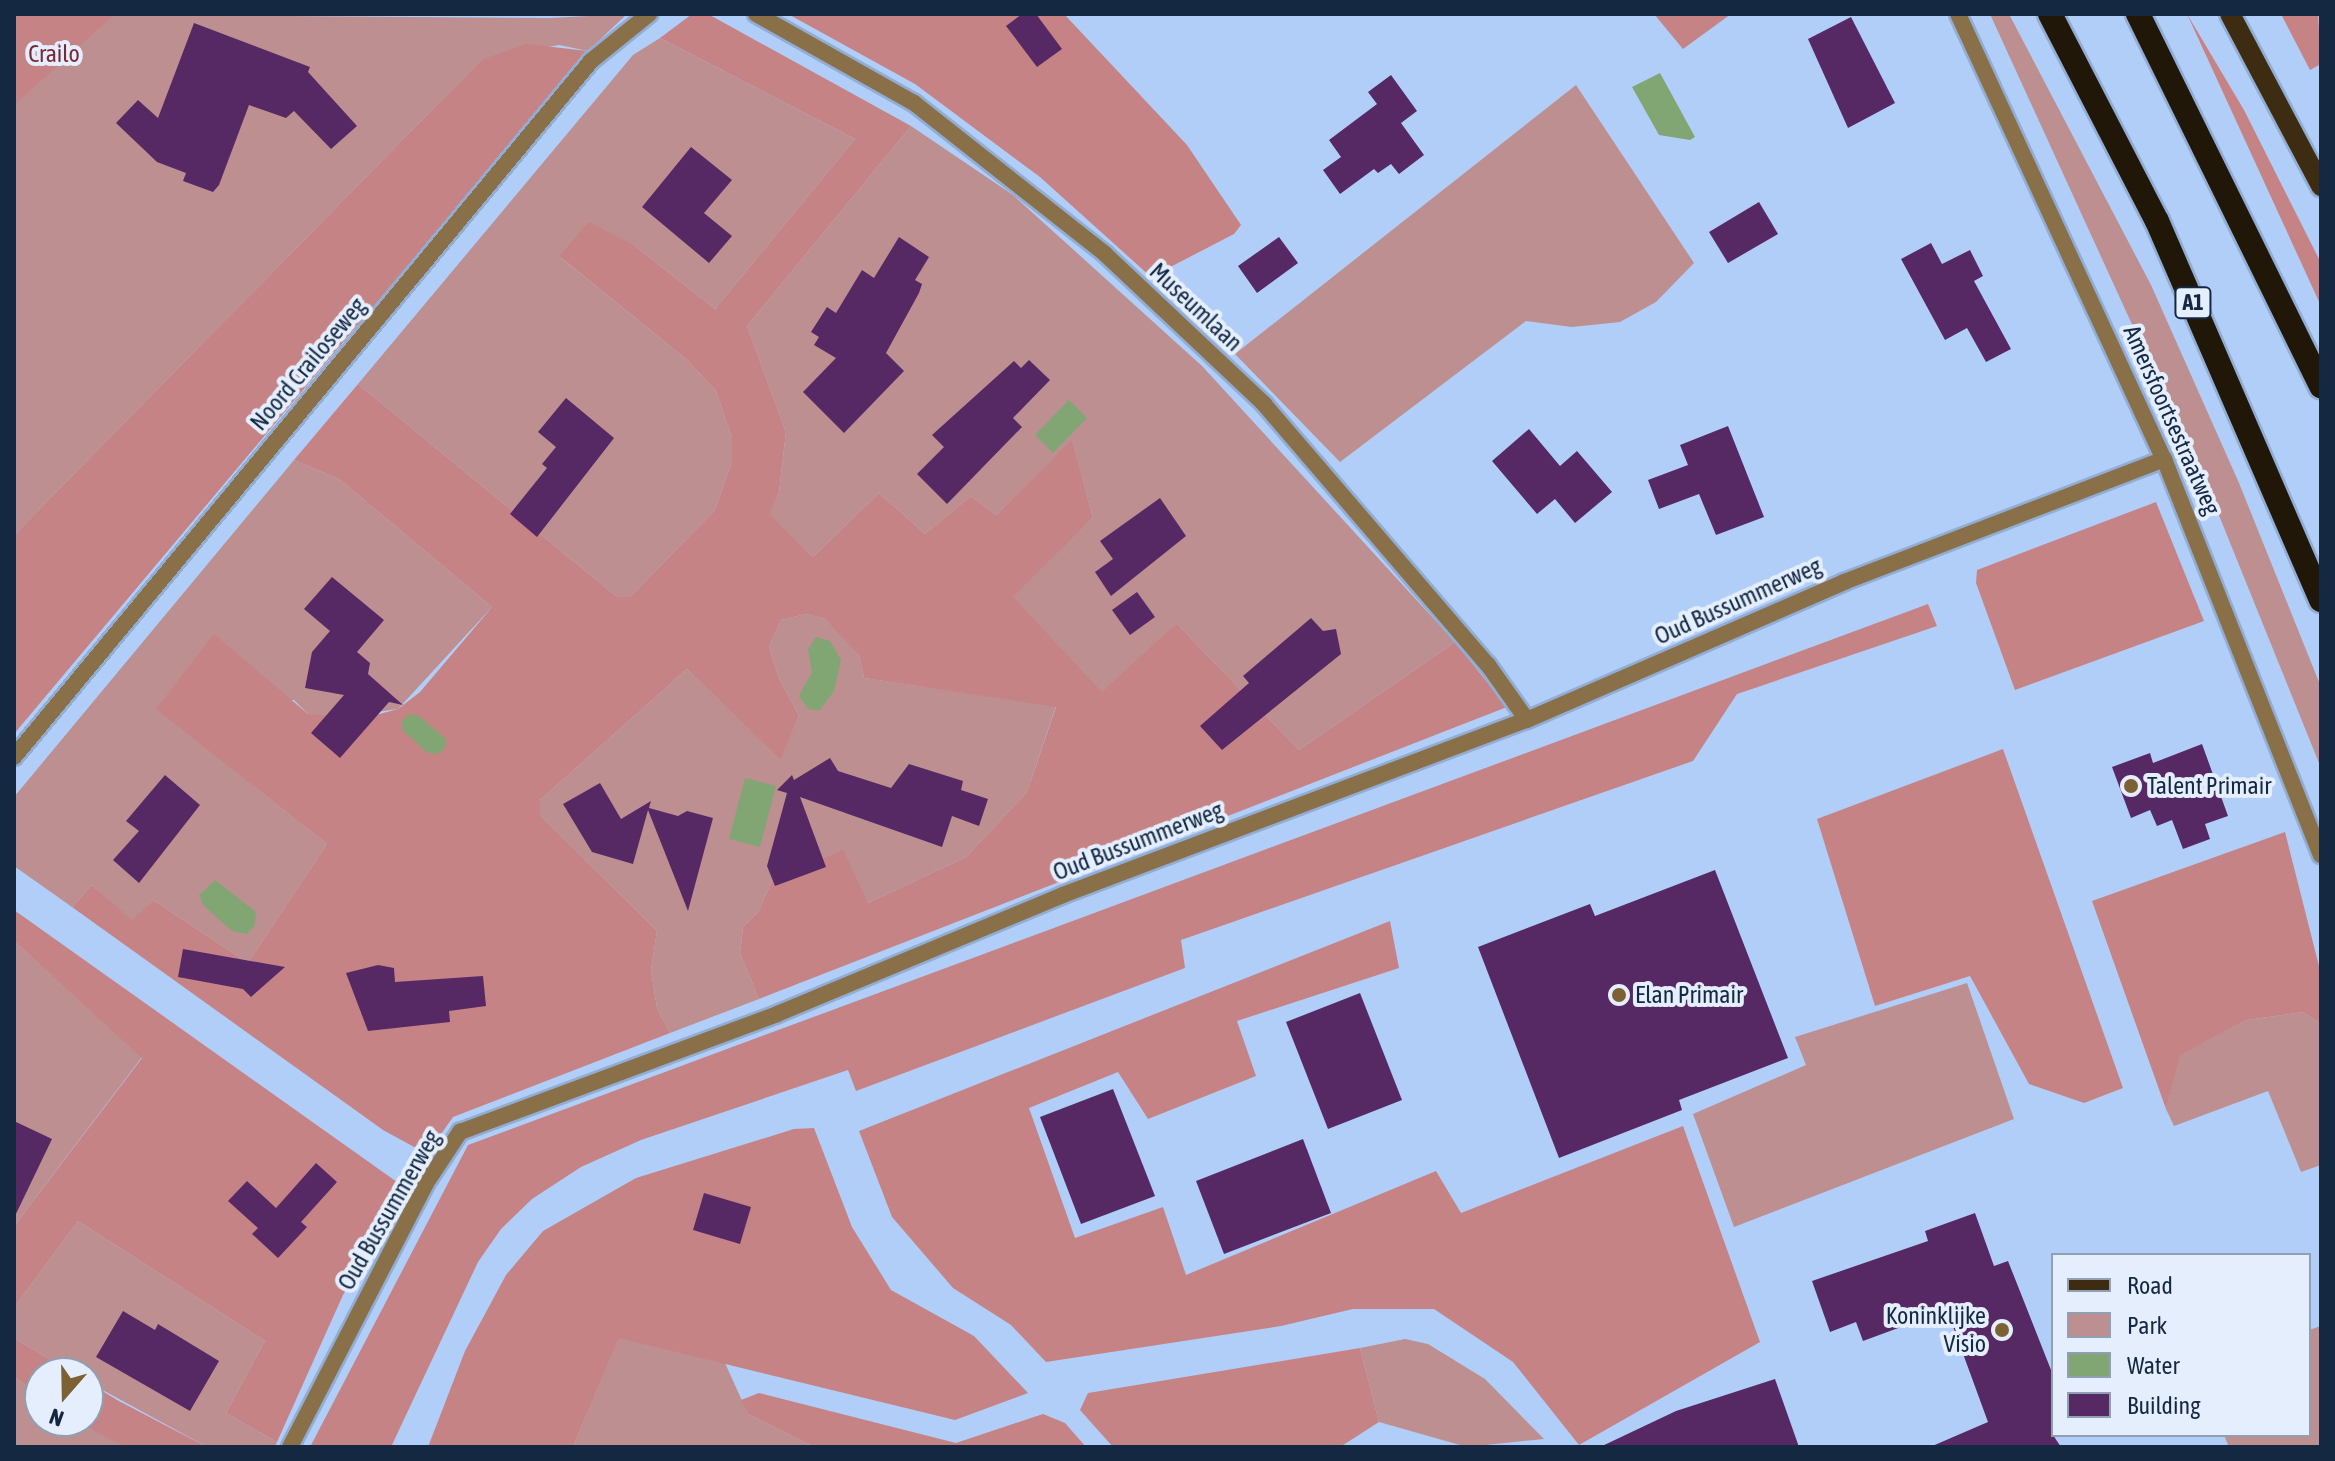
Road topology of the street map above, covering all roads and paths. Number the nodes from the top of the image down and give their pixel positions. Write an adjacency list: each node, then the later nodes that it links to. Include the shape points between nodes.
1 (649, 14): 12 (street, Noord Crailoseweg, via 591,61)
2 (756, 14): 11 (street, Museumlaan, via 914,103 1105,254 1264,404 1488,665)
3 (1958, 14): 9 (street, Amersfoortsestraatweg)
4 (2050, 14): 10 (highway, A1, via 2157,221)
5 (2138, 14): 8 (highway)
6 (2230, 14): 7 (main road)
7 (2321, 186)
8 (2321, 386)
9 (2164, 459): 11 (street, Oud Bussummerweg, via 1844,582); 13 (street, Amersfoortsestraatweg)
10 (2321, 600)
11 (1527, 720): 14 (street, Oud Bussummerweg, via 1063,895 777,1014 460,1132 425,1185)
12 (14, 757)
13 (2321, 855)
14 (290, 1447)

